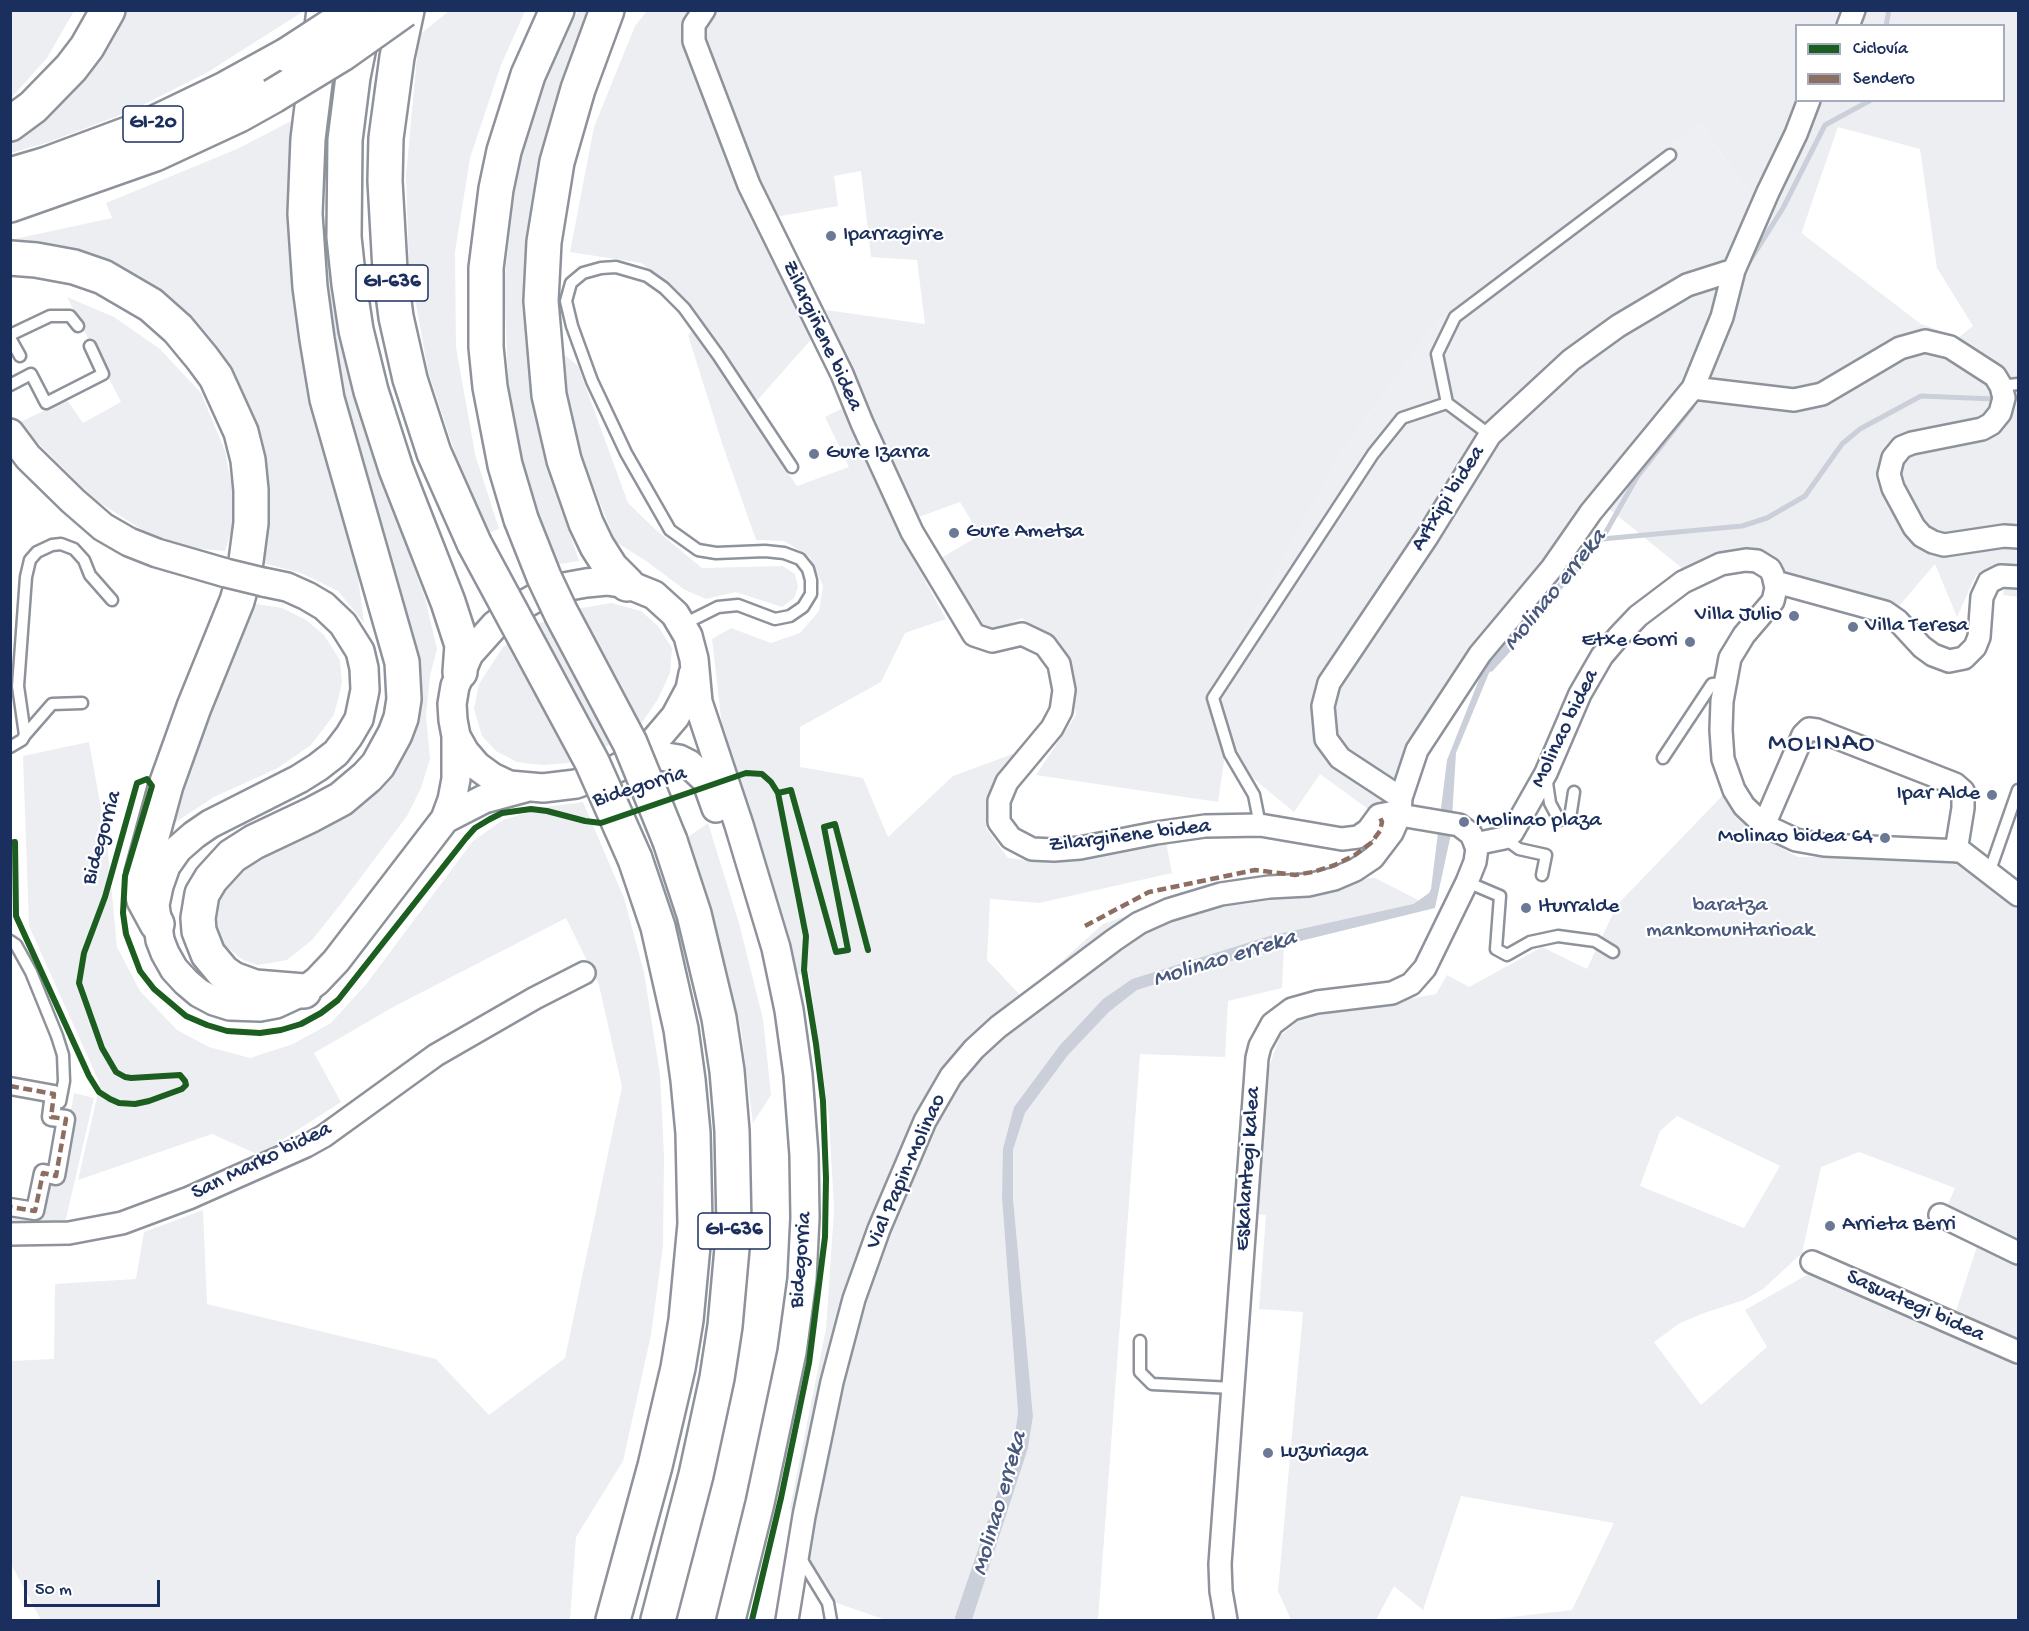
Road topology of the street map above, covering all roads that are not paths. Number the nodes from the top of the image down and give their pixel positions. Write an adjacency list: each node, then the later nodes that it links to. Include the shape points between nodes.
1 (108, 10): 10 (main road, via 71,68)
2 (324, 10): 63 (main road, via 308,139 305,214 310,287 327,399 402,662 404,699 395,734 367,777 326,807 232,856 202,894 198,918 208,954 233,979 255,987)
3 (356, 10): 12 (main road, GI-20, bridge, via 287,55 144,128)
4 (368, 10): 35 (main road, via 353,77 345,140 344,237 349,284 371,391 462,645)
5 (405, 10): 13 (main road, GI-20, bridge, via 342,54 238,115 155,154); 75 (main road, GI-636, bridge, via 386,138 385,181 390,270 410,379 434,453 474,543 592,762 635,859 658,927 688,1080 695,1224 687,1310 658,1456)
6 (557, 10): 76 (main road, GI-636, bridge, via 528,75 496,189 486,268 490,387 505,465 521,519 552,595 630,743 670,841 694,914 719,1018 732,1131 734,1226 725,1326 696,1475)
7 (607, 10): 31 (main road, via 557,162 544,242 541,301 549,395 564,460 597,546)
8 (704, 10): 50 (street, Zilargiñene bidea, via 694,25 694,41 749,185 842,374 912,532 974,635 992,641 1022,634 1045,645 1059,664 1065,690 1061,711 1008,782 999,801 999,822 1011,838 1032,849 1054,850 1205,826)
9 (1808, 102): 15 (street)
10 (10, 124)
11 (1670, 155): 23 (lane, via 1455,317 1437,354)
12 (10, 176)
13 (10, 205)
14 (10, 258): 59 (main road, via 74,267 118,285 151,305 178,329 216,377 241,432 248,460 251,523 244,576 166,785 142,873 144,900)
15 (1734, 270): 22 (street, via 1722,317); 25 (street, Artxipi bidea, via 1687,285 1618,326 1571,360)
16 (78, 326): 17 (lane, via 70,316 50,316)
17 (10, 336): 19 (lane)
18 (90, 346): 20 (lane, via 103,374 46,403 31,374)
19 (20, 356)
20 (10, 385)
21 (2010, 385): 22 (street, via 1950,347 1925,341 1900,348 1822,394 1794,400); 28 (street, via 2000,413 1991,424 1912,442 1893,458 1889,474 1914,527 1933,542 1944,545)
22 (1693, 388): 48 (street, via 1480,654 1417,750)
23 (1447, 403): 25 (lane); 50 (lane, via 1402,418 1373,454 1213,698 1230,753 1254,795)
24 (10, 433): 26 (street)
25 (1490, 435): 48 (street, Artxipi bidea, via 1329,683 1323,706 1326,739 1340,758)
26 (19, 454): 59 (street, bridge, via 103,527 157,553 287,587 315,601 343,624 360,651 365,690 359,719 349,736 318,767 210,824 178,849 159,885)
27 (792, 467): 33 (lane, via 718,355 684,308 664,288 647,276 616,267 583,273 572,283 566,300 592,381 626,453 670,530 698,550 784,553 800,560 808,569 811,594 803,607 790,616 775,619 738,605 718,607)
28 (2019, 537)
29 (2019, 577): 30 (street, via 2001,576 1989,582 1982,597 1975,647 1964,658 1949,661 1940,660 1922,647 1885,612)
30 (1776, 582): 36 (street, via 1773,601 1730,658); 43 (street, Molinao bidea, via 1764,564 1734,561 1683,582 1653,604 1602,656 1580,694)
31 (627, 584): 33 (street, via 654,595); 35 (street, via 586,583 539,596 495,624)
32 (112, 600): 38 (lane, via 74,549 52,545 30,560 18,686)
33 (682, 625): 34 (street)
34 (694, 659): 42 (street, via 690,688 675,717); 44 (street, via 698,702)
35 (460, 672): 39 (street, via 452,704)
36 (1725, 682): 41 (lane, via 1712,684); 51 (street, via 1723,759 1734,790)
37 (82, 703): 38 (lane, via 52,704)
38 (25, 735): 40 (lane)
39 (456, 736): 45 (street, via 477,766 509,785); 49 (street, via 456,779)
40 (10, 747)
41 (1663, 758)
42 (634, 759): 44 (street, via 654,755 679,759); 45 (street, via 576,784)
43 (1546, 773): 47 (lane, via 1550,803 1559,820 1570,818); 52 (street, Molinao bidea, via 1515,829)
44 (717, 787): 77 (street, via 774,1014 790,1154 788,1242 778,1348); 78 (street, via 763,899 789,1010 800,1098 805,1207 802,1279 792,1352)
45 (525, 788): 49 (street, via 484,799)
46 (2019, 790): 55 (lane)
47 (1574, 792)
48 (1400, 807): 50 (street, Zilargiñene bidea, via 1379,815 1358,837 1342,839); 53 (street, Artxipi bidea, via 1465,829); 74 (street, Vial Papin-Molinao, via 1392,833 1373,858 1355,870 1308,885 1221,894 1139,923 998,1027 951,1076 925,1121 879,1228 854,1299 832,1382)
49 (445, 819): 63 (street, via 336,961)
50 (1260, 825)
51 (1764, 825): 54 (street, via 1796,840 1824,845); 54 (street, via 1803,735 1809,729 1817,730 1963,791)
52 (1504, 838): 53 (street); 56 (lane, via 1519,849 1546,855)
53 (1475, 844): 57 (street, Eskalantegi kalea, via 1477,855)
54 (1956, 851): 55 (street)
55 (1989, 873): 58 (street)
56 (1542, 875)
57 (1467, 882): 61 (lane, via 1500,896 1496,949 1507,955 1530,942 1558,936 1595,941); 73 (street, Eskalantegi kalea, via 1425,968 1411,984 1382,995 1304,1004 1281,1016 1265,1034 1257,1058)
58 (2019, 895)
59 (157, 924): 63 (street, via 174,969 199,993 214,1000 230,1006 260,1008 290,1000)
60 (10, 941): 65 (lane, via 31,972 63,1055)
61 (1613, 952)
62 (584, 974): 68 (street, San Marko bidea, via 436,1055 306,1146 122,1223 69,1233)
63 (304, 991)
64 (10, 1086): 66 (street, via 54,1094 51,1117 66,1119 56,1176 43,1173 35,1211)
65 (60, 1102)
66 (10, 1207)
67 (1940, 1215): 69 (street)
68 (10, 1234)
69 (2019, 1253)
70 (1812, 1262): 72 (street, Sasuategi bidea)
71 (1140, 1341): 73 (lane, via 1140,1372 1152,1384)
72 (2019, 1352)
73 (1233, 1388): 81 (street, Eskalantegi kalea, via 1220,1564)
74 (798, 1553): 79 (street, Vial Papin-Molinao); 80 (lane, via 828,1603)
75 (613, 1620)
76 (658, 1620)
77 (716, 1620)
78 (731, 1620)
79 (787, 1620)
80 (831, 1620)
81 (1226, 1620)

